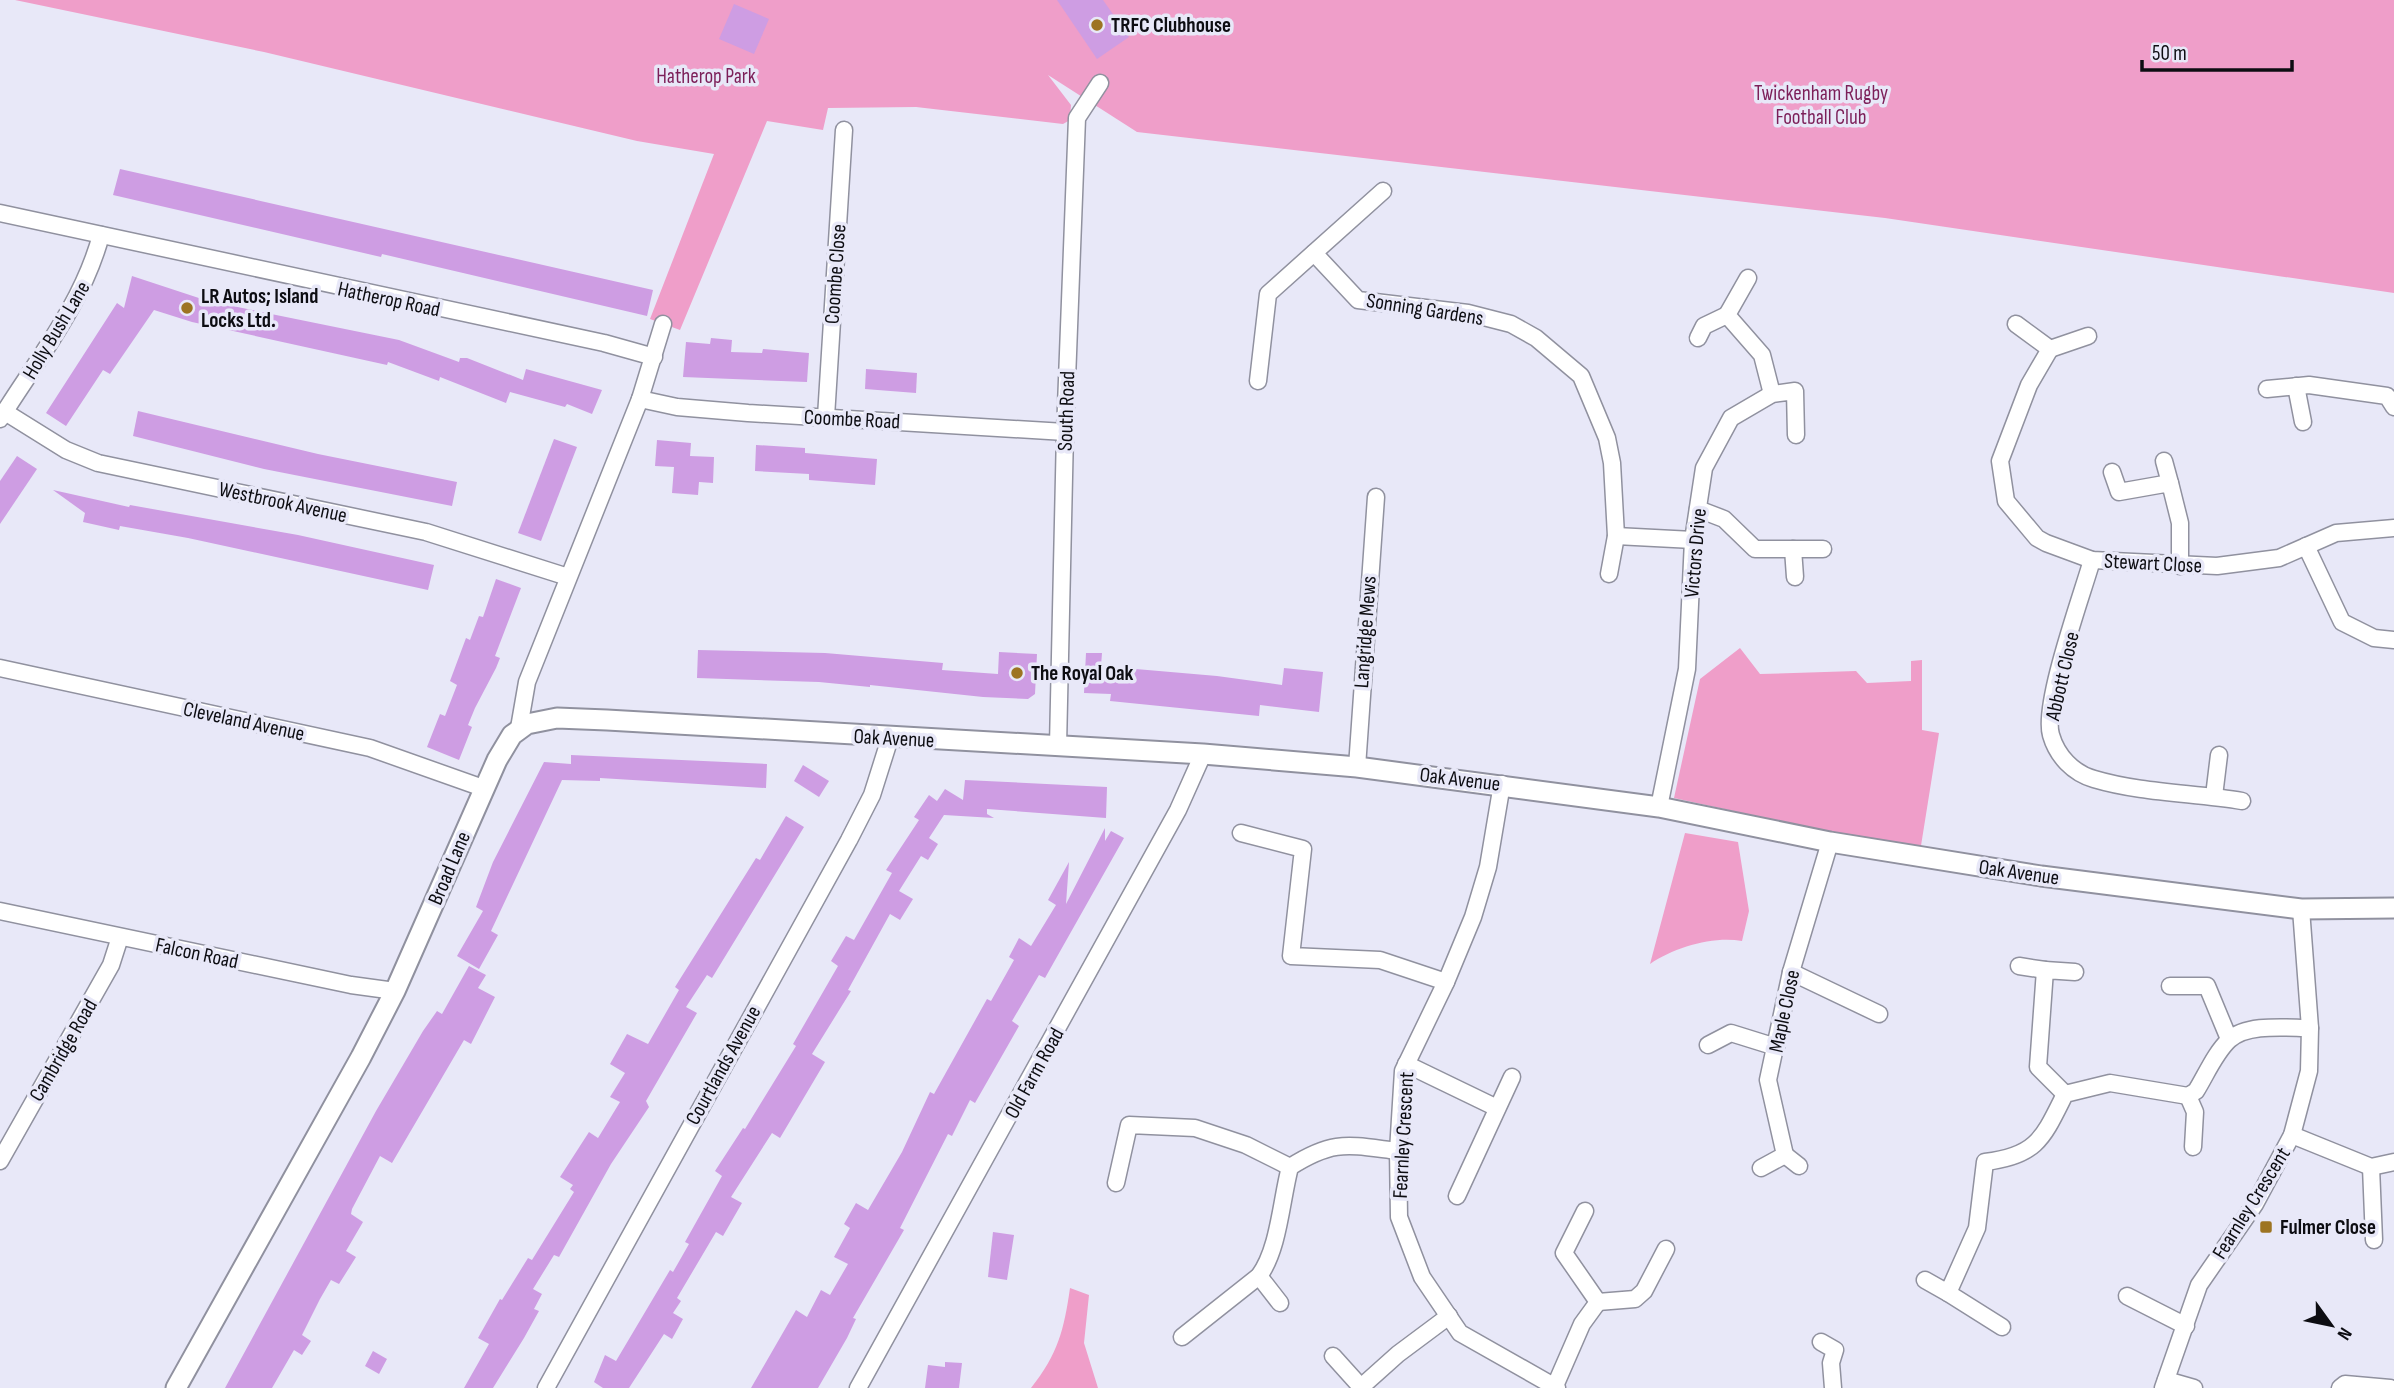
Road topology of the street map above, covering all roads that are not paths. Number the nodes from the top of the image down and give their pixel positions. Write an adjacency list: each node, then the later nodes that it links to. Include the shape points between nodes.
1 (1100, 83): 24 (street, South Road, via 1077,118)
2 (845, 130): 22 (street, Coombe Close)
3 (1383, 191): 6 (street)
4 (0, 213): 5 (street, Hatherop Road)
5 (101, 235): 14 (street, Hatherop Road); 21 (street, Holly Bush Lane, via 81,291)
6 (1314, 253): 15 (street, via 1268,294); 32 (street, Sonning Gardens, via 1358,300 1468,313 1511,324 1536,338 1581,376 1608,438)
7 (1748, 278): 8 (street)
8 (1727, 315): 12 (street, via 1704,326); 18 (street, via 1762,355)
9 (663, 324): 14 (street, Broad Lane)
10 (2016, 324): 13 (street)
11 (2088, 336): 13 (street)
12 (1698, 338)
13 (2050, 349): 37 (street, Stewart Close, via 2029,385 2000,461 2006,501 2037,538)
14 (654, 357): 19 (street, Broad Lane)
15 (1258, 381)
16 (2296, 386): 17 (street); 20 (street, via 2387,396); 23 (street)
17 (2267, 389)
18 (1772, 394): 25 (street, via 1795,391); 30 (street, Victors Drive, via 1731,418 1704,468)
19 (640, 399): 22 (street, Coombe Road, via 677,407); 40 (street, Broad Lane)
20 (2394, 407)
21 (2, 416): 40 (street, Westbrook Avenue, via 99,463 439,535)
22 (827, 417): 24 (street, Coombe Road)
23 (2302, 422)
24 (1065, 432): 46 (street, South Road)
25 (1796, 435)
26 (2164, 461): 28 (street)
27 (2112, 472): 28 (street, via 2119,492)
28 (2170, 483): 38 (street, via 2180,523)
29 (1376, 497): 49 (street, Langridge Mews)
30 (1698, 509): 33 (street, Victors Drive); 35 (street, via 1724,519 1755,549)
31 (2394, 528): 34 (street, Stewart Close, via 2336,533)
32 (1616, 536): 33 (street); 39 (street, Sonning Gardens)
33 (1693, 540): 54 (street, Victors Drive, via 1687,669)
34 (2306, 546): 38 (street, Stewart Close, via 2279,558); 42 (street, via 2342,622 2374,638)
35 (1793, 549): 36 (street); 41 (street)
36 (1823, 549)
37 (2092, 559): 38 (street, Stewart Close); 52 (street, Abbott Close, via 2051,709 2050,735 2056,747 2073,769 2096,780)
38 (2180, 566)
39 (1609, 574)
40 (568, 577): 44 (street, Broad Lane, via 527,682)
41 (1795, 577)
42 (2394, 640)
43 (0, 668): 51 (street, Cleveland Avenue, via 370,748)
44 (519, 728): 45 (street, Oak Avenue, via 557,718); 51 (street, Broad Lane)
45 (890, 738): 46 (street, Oak Avenue); 109 (street, Courtlands Avenue, via 872,795 849,840)
46 (1058, 746): 47 (street, Oak Avenue)
47 (1203, 754): 49 (street, Oak Avenue); 110 (street, Old Farm Road, via 1178,810)
48 (2219, 755): 52 (street)
49 (1357, 767): 50 (street, Oak Avenue)
50 (1502, 784): 54 (street, Oak Avenue); 65 (street, Fearnley Crescent, via 1488,867)
51 (483, 788): 67 (street, Broad Lane)
52 (2214, 796): 53 (street, Abbott Close)
53 (2242, 801)
54 (1659, 807): 56 (street, Oak Avenue)
55 (1241, 833): 65 (street, via 1303,849 1292,956 1380,960)
56 (1830, 842): 58 (street, Oak Avenue, via 2041,876); 63 (street, Maple Close)
57 (2394, 908): 58 (street, Oak Avenue)
58 (2301, 909): 69 (street, Fearnley Crescent)
59 (0, 911): 60 (street, Falcon Road)
60 (120, 937): 67 (street, Falcon Road); 82 (street, Cambridge Road, via 111,965)
61 (2019, 966): 62 (street)
62 (2045, 970): 64 (street); 75 (street, via 2038,1067)
63 (1791, 972): 68 (street); 72 (street, Maple Close)
64 (2075, 972)
65 (1446, 982): 73 (street, Fearnley Crescent)
66 (2170, 986): 70 (street, via 2207,986)
67 (395, 991): 108 (street, Broad Lane)
68 (1879, 1014)
69 (2309, 1028): 70 (street, via 2270,1028); 78 (street, Fearnley Crescent, via 2309,1071)
70 (2229, 1039): 76 (street)
71 (1708, 1045): 72 (street, via 1731,1033)
72 (1776, 1047): 81 (street, Maple Close, via 1768,1080)
73 (1406, 1064): 77 (street); 80 (street, Fearnley Crescent)
74 (1512, 1077): 77 (street)
75 (2065, 1094): 76 (street, via 2110,1083); 95 (street, via 2048,1129 2026,1152 2013,1159 1985,1162 1977,1228)
76 (2189, 1096): 79 (street, via 2195,1112)
77 (1496, 1108): 89 (street)
78 (2292, 1135): 86 (street); 100 (street, Fearnley Crescent, via 2255,1204 2199,1285)
79 (2193, 1147)
80 (1398, 1151): 85 (street, via 1343,1144 1317,1150); 99 (street, Fearnley Crescent, via 1399,1217 1422,1277)
81 (1785, 1155): 84 (street); 87 (street)
82 (0, 1161)
83 (2394, 1162): 86 (street)
84 (1799, 1166)
85 (1290, 1167): 88 (street, via 1247,1145 1195,1128 1129,1125); 93 (street, via 1271,1257)
86 (2371, 1167): 91 (street)
87 (1760, 1168)
88 (1115, 1183)
89 (1457, 1196)
90 (1585, 1211): 97 (street, via 1564,1253)
91 (2374, 1240)
92 (1667, 1249): 97 (street, via 1635,1299)
93 (1259, 1276): 98 (street); 102 (street)
94 (1925, 1280): 95 (street)
95 (1948, 1293): 101 (street)
96 (2127, 1296): 100 (street)
97 (1598, 1302): 107 (street, via 1582,1324)
98 (1280, 1303)
99 (1449, 1316): 106 (street); 107 (street, Fearnley Crescent, via 1460,1333)
100 (2186, 1326): 105 (street, Fearnley Crescent)
101 (2002, 1327)
102 (1182, 1337)
103 (1821, 1342): 111 (street, via 1835,1350)
104 (1333, 1356): 106 (street)
105 (2164, 1384): 112 (street)
106 (1361, 1387)
107 (1556, 1387)
108 (176, 1388)
109 (546, 1388)
110 (858, 1388)
111 (1833, 1388)
112 (2194, 1388)
113 (2340, 1388): 114 (street, via 2345,1384)
114 (2390, 1388)

